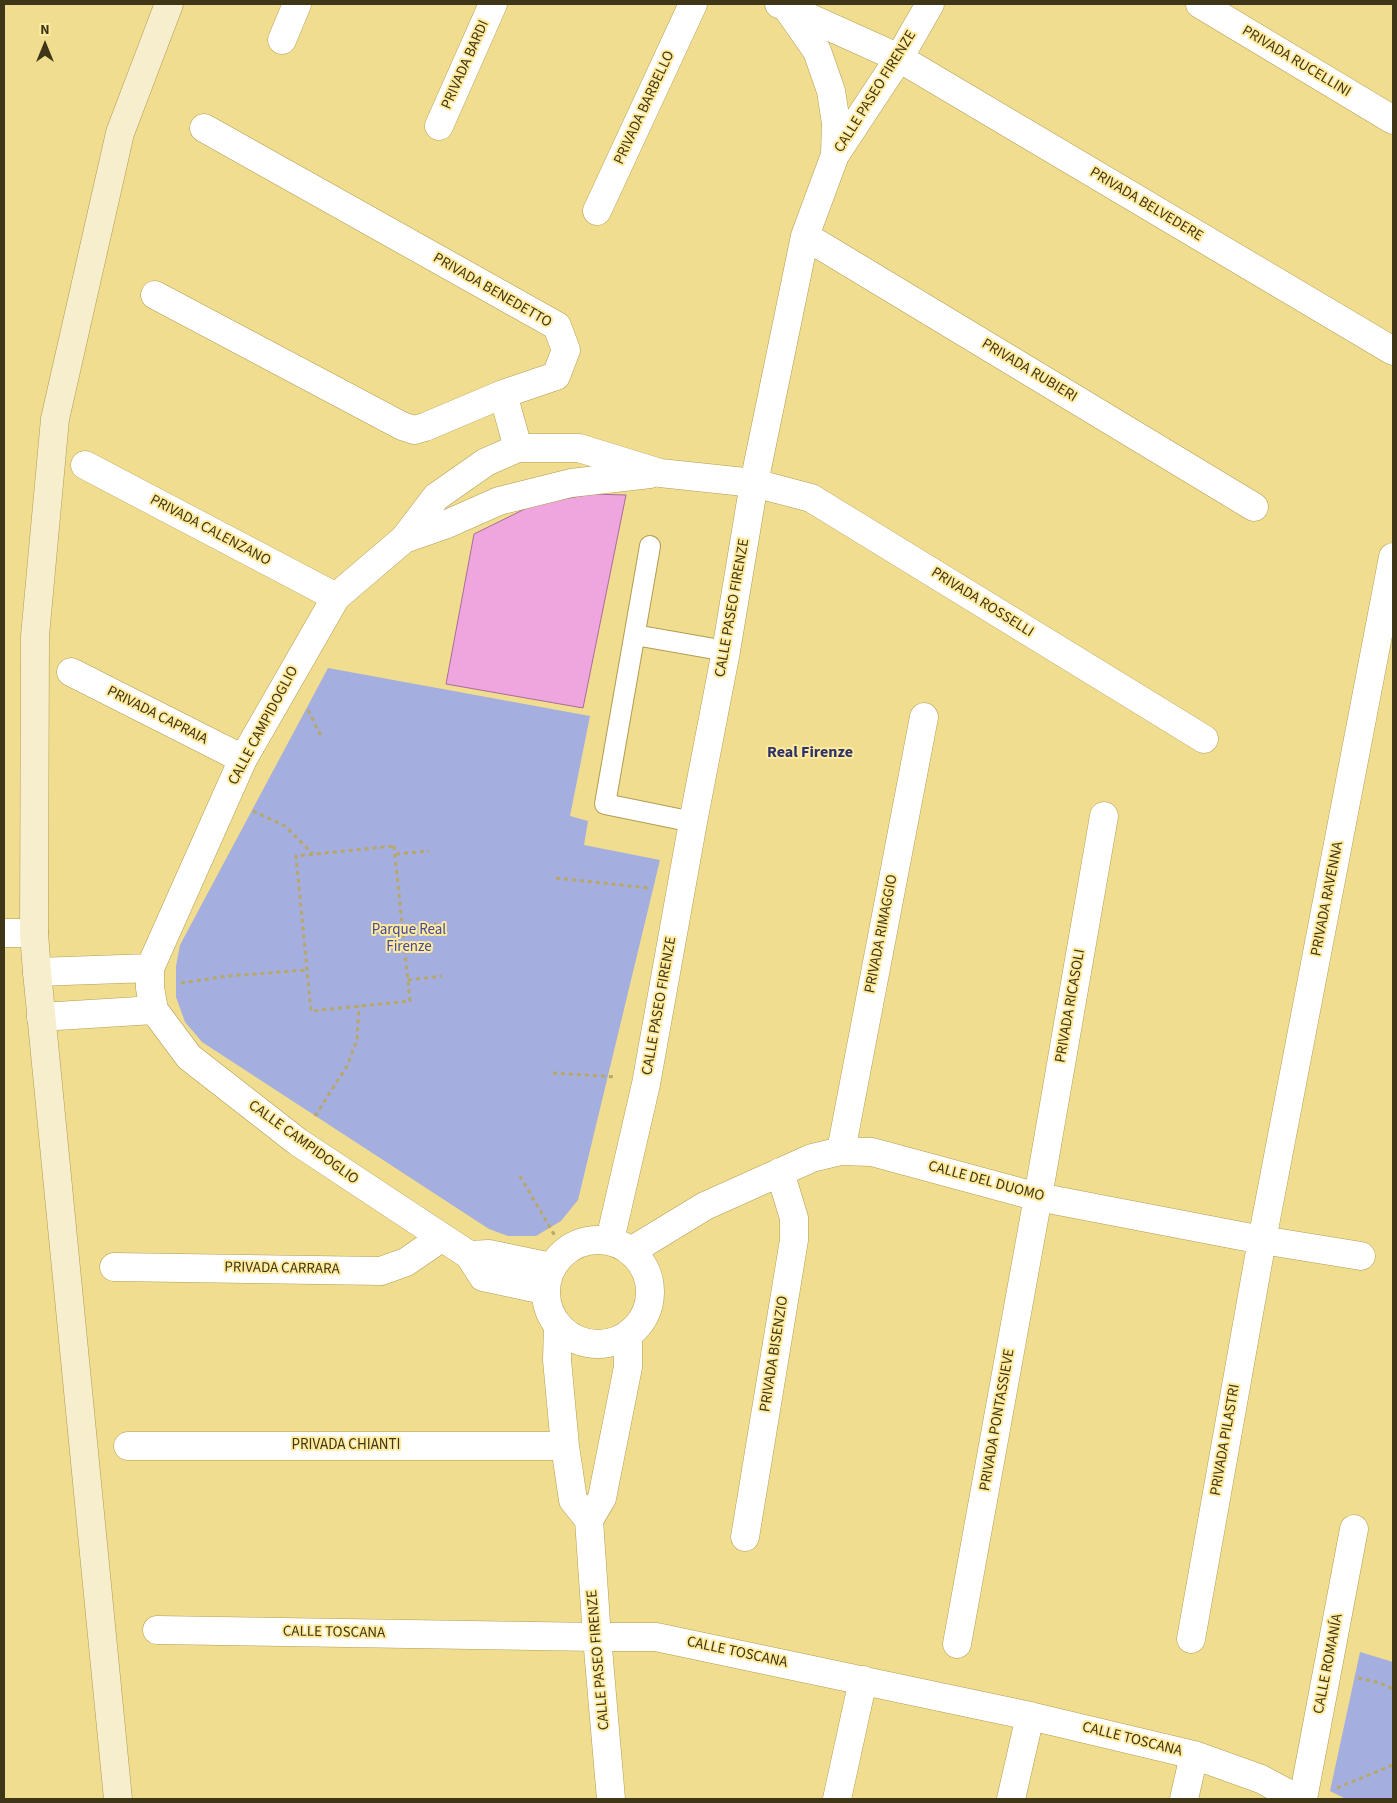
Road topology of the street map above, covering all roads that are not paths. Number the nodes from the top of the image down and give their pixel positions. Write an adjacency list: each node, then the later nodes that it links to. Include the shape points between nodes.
1 (169, 4): 39 (street, via 120,133 55,419 35,636)
2 (297, 4): 8 (street)
3 (493, 4): 11 (street, PRIVADA BARDI)
4 (693, 4): 14 (street, PRIVADA BARBELLO)
5 (930, 4): 9 (street, CALLE PASEO FIRENZE)
6 (1200, 4): 10 (street, PRIVADA RUCELLINI)
7 (783, 6): 9 (street, PRIVADA BELVEDERE); 13 (street, via 816,51 831,91 836,123)
8 (282, 40)
9 (899, 58): 13 (street, CALLE PASEO FIRENZE); 17 (street, PRIVADA BELVEDERE)
10 (1393, 120)
11 (439, 126)
12 (204, 128): 18 (street, PRIVADA BENEDETTO, via 557,326 566,350 556,376)
13 (835, 155): 15 (street, CALLE PASEO FIRENZE)
14 (597, 211)
15 (805, 236): 23 (street, CALLE PASEO FIRENZE); 25 (street, PRIVADA RUBIERI)
16 (155, 295): 18 (street, PRIVADA BENEDETTO, via 414,430)
17 (1393, 351)
18 (503, 394): 19 (street)
19 (518, 448): 20 (street, CALLE CAMPIDOGLIO); 22 (street, CALLE CAMPIDOGLIO, via 580,448)
20 (486, 462): 24 (street); 26 (street, CALLE CAMPIDOGLIO, via 436,497)
21 (85, 465): 29 (street, PRIVADA CALENZANO)
22 (660, 473): 23 (street, CALLE CAMPIDOGLIO); 24 (street, CALLE CAMPIDOGLIO, via 571,483)
23 (754, 483): 31 (street, CALLE PASEO FIRENZE); 34 (street, PRIVADA ROSSELLI, via 811,498)
24 (499, 500): 26 (street, CALLE CAMPIDOGLIO)
25 (1254, 507)
26 (404, 539): 29 (street, CALLE CAMPIDOGLIO)
27 (650, 546): 30 (lane)
28 (1393, 557): 47 (street, PRIVADA RAVENNA)
29 (336, 597): 35 (street, CALLE CAMPIDOGLIO)
30 (635, 635): 31 (lane); 37 (lane, via 605,804)
31 (726, 651): 37 (street, CALLE PASEO FIRENZE)
32 (71, 672): 35 (street, PRIVADA CAPRAIA)
33 (924, 717): 43 (street, PRIVADA RIMAGGIO)
34 (1204, 739)
35 (242, 759): 41 (street, CALLE CAMPIDOGLIO)
36 (1104, 816): 45 (street, PRIVADA RICASOLI)
37 (693, 822): 48 (street, CALLE PASEO FIRENZE)
38 (4, 932): 39 (street)
39 (34, 933): 40 (street)
40 (37, 972): 41 (street); 42 (street)
41 (151, 989): 42 (street); 46 (street, CALLE CAMPIDOGLIO, via 189,1057 298,1142)
42 (41, 1017): 67 (street)
43 (841, 1150): 44 (street, CALLE DEL DUOMO); 45 (street, CALLE DEL DUOMO, via 872,1152)
44 (780, 1172): 48 (street, CALLE DEL DUOMO); 58 (street, PRIVADA BISENZIO, via 794,1218 794,1240)
45 (1038, 1197): 47 (street, CALLE DEL DUOMO); 62 (street, PRIVADA PONTASSIEVE)
46 (441, 1238): 50 (street, PRIVADA CARRARA, via 406,1262 382,1271); 51 (street, CALLE CAMPIDOGLIO, via 469,1255 483,1277)
47 (1262, 1240): 49 (street, CALLE DEL DUOMO); 61 (street, PRIVADA PILASTRI)
48 (621, 1246): 51 (street, via 586,1240); 53 (street, via 646,1270 651,1294 644,1317)
49 (1361, 1256)
50 (114, 1267)
51 (553, 1269): 52 (street)
52 (558, 1328): 53 (street, via 580,1342 604,1345); 55 (street, via 557,1360)
53 (628, 1336): 56 (street, via 628,1367 602,1498)
54 (128, 1446): 55 (street, PRIVADA CHIANTI)
55 (565, 1446): 56 (street, via 573,1500)
56 (589, 1520): 60 (street, CALLE PASEO FIRENZE)
57 (1354, 1529): 66 (street, CALLE ROMANÍA)
58 (745, 1537)
59 (157, 1630): 60 (street, CALLE TOSCANA)
60 (597, 1637): 63 (street, CALLE TOSCANA, via 656,1637); 68 (street, CALLE PASEO FIRENZE)
61 (1191, 1639)
62 (957, 1644)
63 (863, 1680): 64 (street, CALLE TOSCANA); 69 (street)
64 (1030, 1716): 65 (street, CALLE TOSCANA); 70 (street)
65 (1194, 1755): 66 (street, CALLE TOSCANA); 71 (street)
66 (1302, 1793)
67 (118, 1799)
68 (611, 1799)
69 (837, 1799)
70 (1011, 1799)
71 (1184, 1799)

